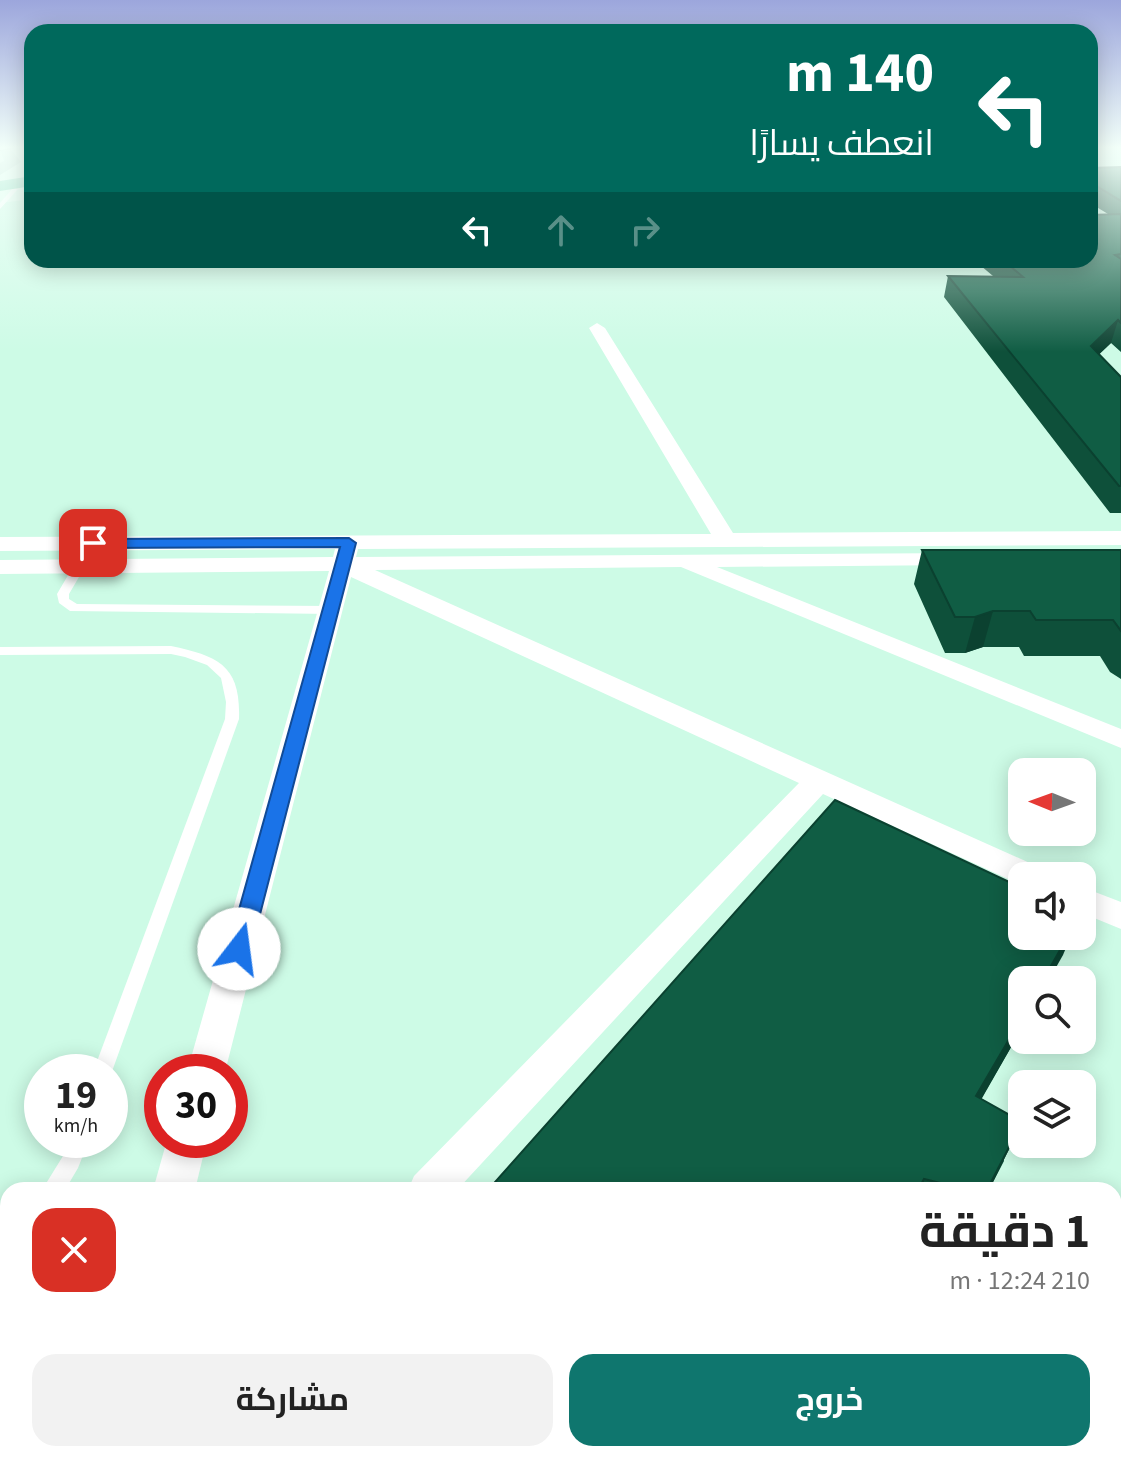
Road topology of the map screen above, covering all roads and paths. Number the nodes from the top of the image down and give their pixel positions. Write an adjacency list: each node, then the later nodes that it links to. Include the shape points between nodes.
1 (597, 328): 3 (street)
2 (1121, 538): 3 (street)
3 (725, 539): 6 (street)
4 (93, 543): 5 (street); 7 (street); 10 (lane)
5 (0, 544)
6 (674, 549): 7 (street); 8 (street); 13 (street)
7 (346, 554): 10 (street); 11 (street); 14 (street)
8 (1121, 558)
9 (0, 567): 10 (street)
10 (79, 567): 11 (lane, via 63,600 81,610)
11 (332, 610): 19 (street)
12 (0, 651): 18 (lane, via 193,654 226,673 235,694 232,719)
13 (1121, 739)
14 (819, 781): 15 (street); 24 (street)
15 (1008, 866)
16 (1096, 905): 17 (street)
17 (1121, 916)
18 (110, 1054)
19 (211, 1054)
20 (72, 1158): 22 (lane)
21 (182, 1158): 23 (street)
22 (58, 1182)
23 (176, 1182)
24 (437, 1182)

